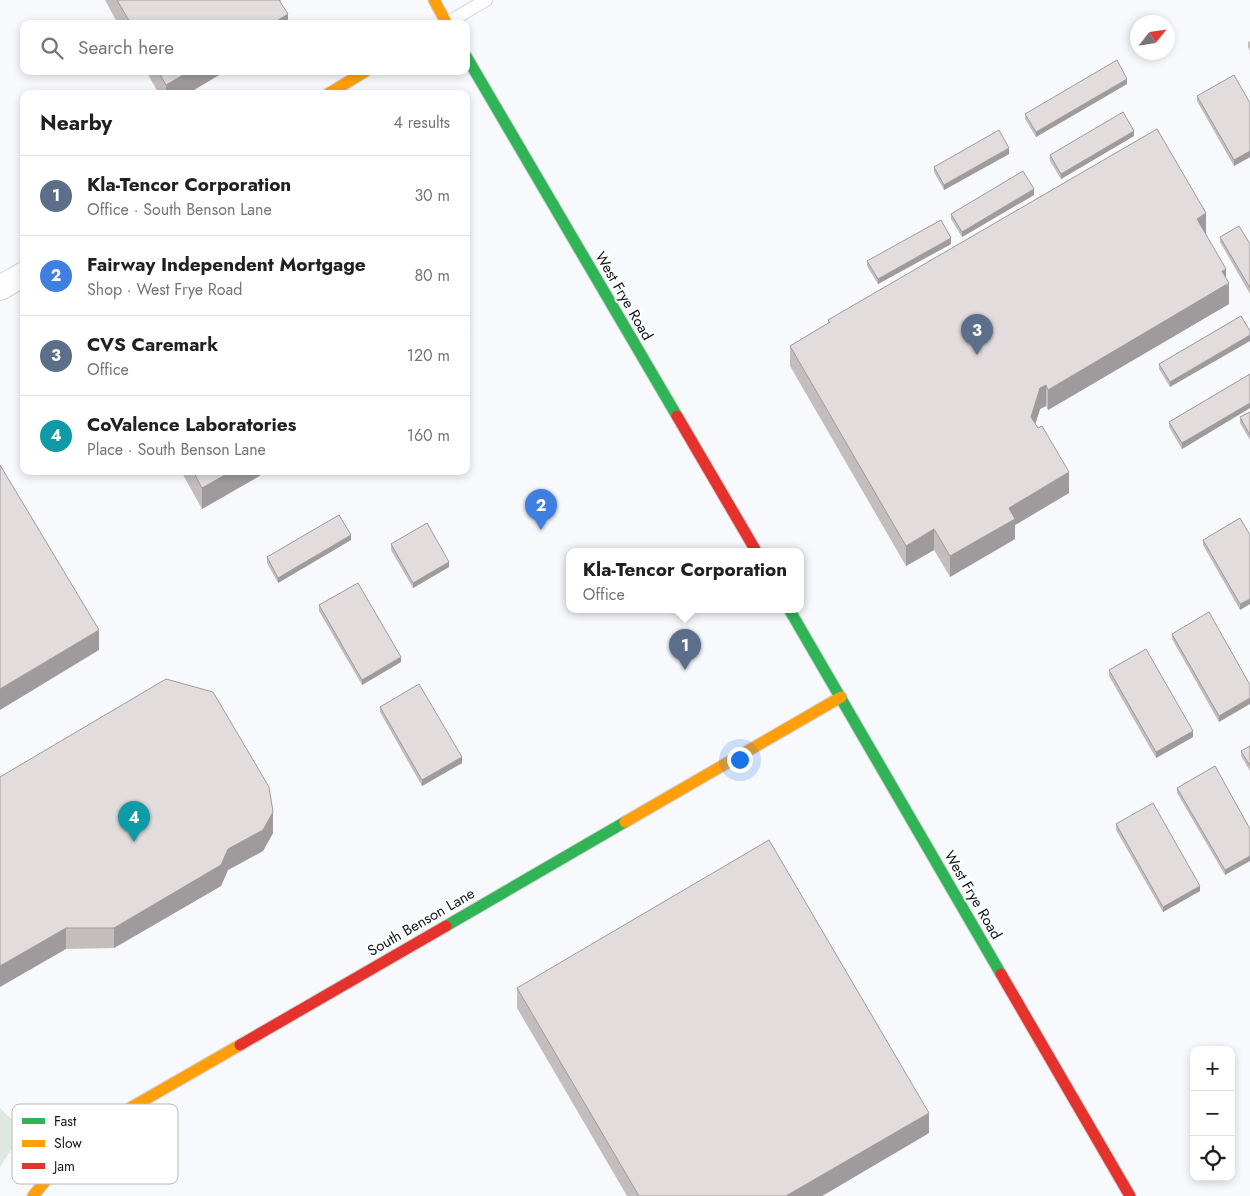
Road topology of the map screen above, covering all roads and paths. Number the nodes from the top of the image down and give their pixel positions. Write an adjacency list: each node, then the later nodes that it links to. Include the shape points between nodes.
1 (434, 0): 3 (street)
2 (486, 0): 4 (lane)
3 (445, 20)
4 (454, 20)
5 (470, 63): 10 (street, West Frye Road)
6 (359, 75): 7 (street)
7 (335, 90)
8 (20, 276): 9 (street)
9 (0, 288)
10 (754, 548)
11 (791, 613): 12 (street, West Frye Road)
12 (841, 697): 13 (street, South Benson Lane); 16 (street, West Frye Road)
13 (137, 1104)
14 (43, 1184): 15 (street, South Benson Lane)
15 (33, 1196)
16 (1130, 1196)

